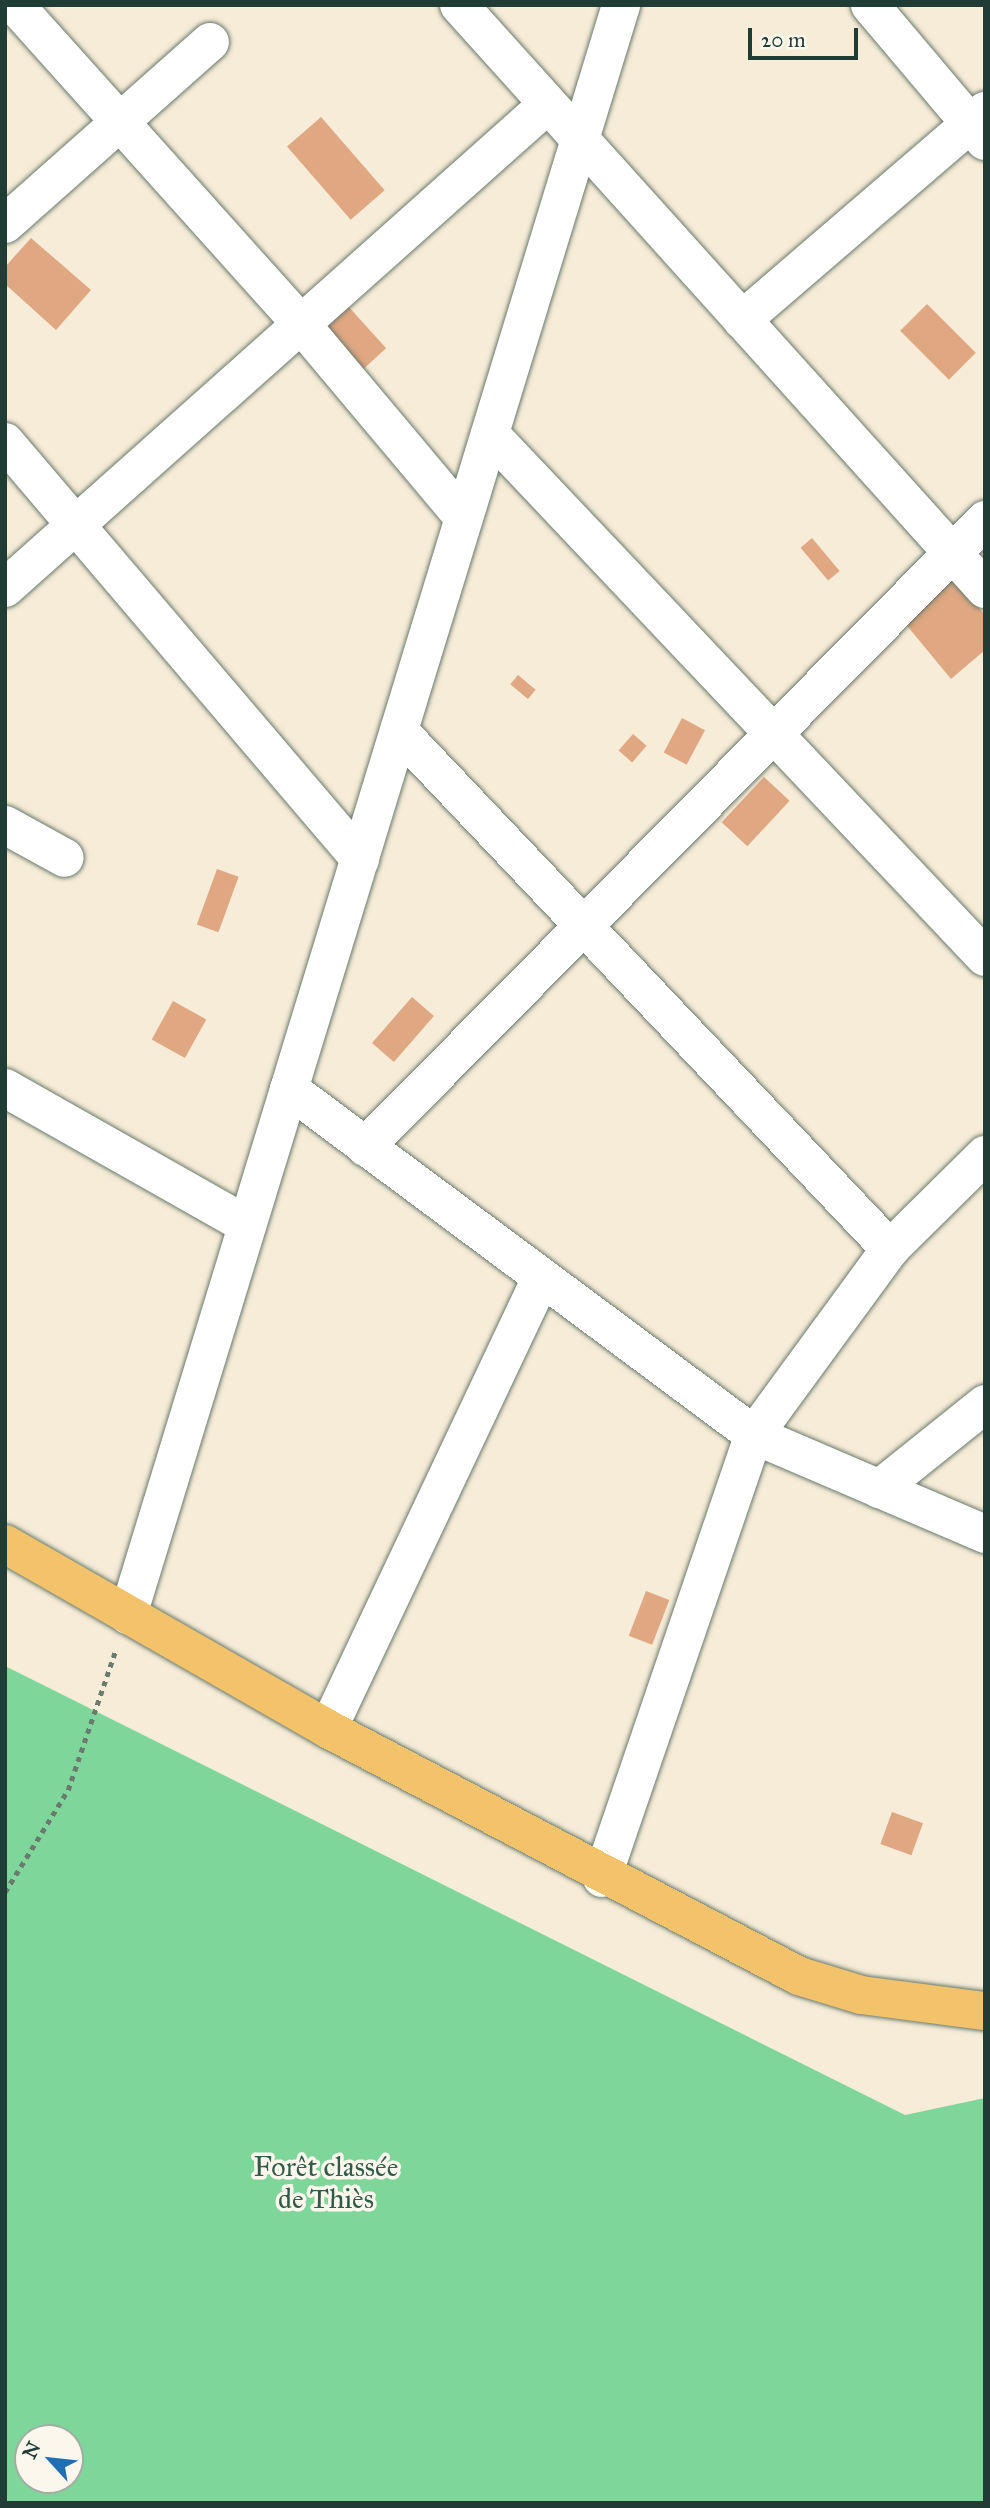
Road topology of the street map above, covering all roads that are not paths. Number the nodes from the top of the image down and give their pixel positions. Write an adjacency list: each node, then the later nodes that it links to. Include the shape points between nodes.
1 (15, 5): 7 (street)
2 (459, 5): 6 (street)
3 (621, 5): 9 (street)
4 (870, 5): 8 (street)
5 (210, 42): 7 (street)
6 (548, 104): 9 (street); 12 (street)
7 (120, 122): 10 (street); 12 (street)
8 (980, 125): 11 (street)
9 (580, 140): 11 (street); 13 (street)
10 (5, 224)
11 (742, 320): 18 (street)
12 (301, 324): 15 (street); 17 (street)
13 (490, 434): 15 (street); 22 (street)
14 (5, 442): 17 (street)
15 (464, 518): 21 (street)
16 (985, 520): 18 (street)
17 (76, 524): 19 (street); 25 (street)
18 (952, 553): 20 (street); 22 (street)
19 (5, 588)
20 (985, 589)
21 (399, 731): 25 (street); 26 (street)
22 (775, 732): 26 (street); 27 (street)
23 (5, 825): 24 (street)
24 (65, 858)
25 (360, 859): 29 (street)
26 (584, 922): 30 (street); 33 (street)
27 (985, 957)
28 (5, 1088): 32 (street)
29 (289, 1089): 30 (street); 32 (street)
30 (365, 1147): 34 (street)
31 (985, 1155): 33 (street)
32 (247, 1225): 40 (street)
33 (890, 1249): 36 (street)
34 (540, 1280): 36 (street); 41 (street)
35 (985, 1404): 37 (street)
36 (754, 1435): 37 (street); 42 (street)
37 (880, 1489): 38 (street)
38 (985, 1534)
39 (5, 1544): 40 (main road)
40 (128, 1615): 41 (main road)
41 (328, 1729): 42 (main road)
42 (602, 1878): 43 (main road, via 799,1976 861,1996)
43 (985, 2011)

